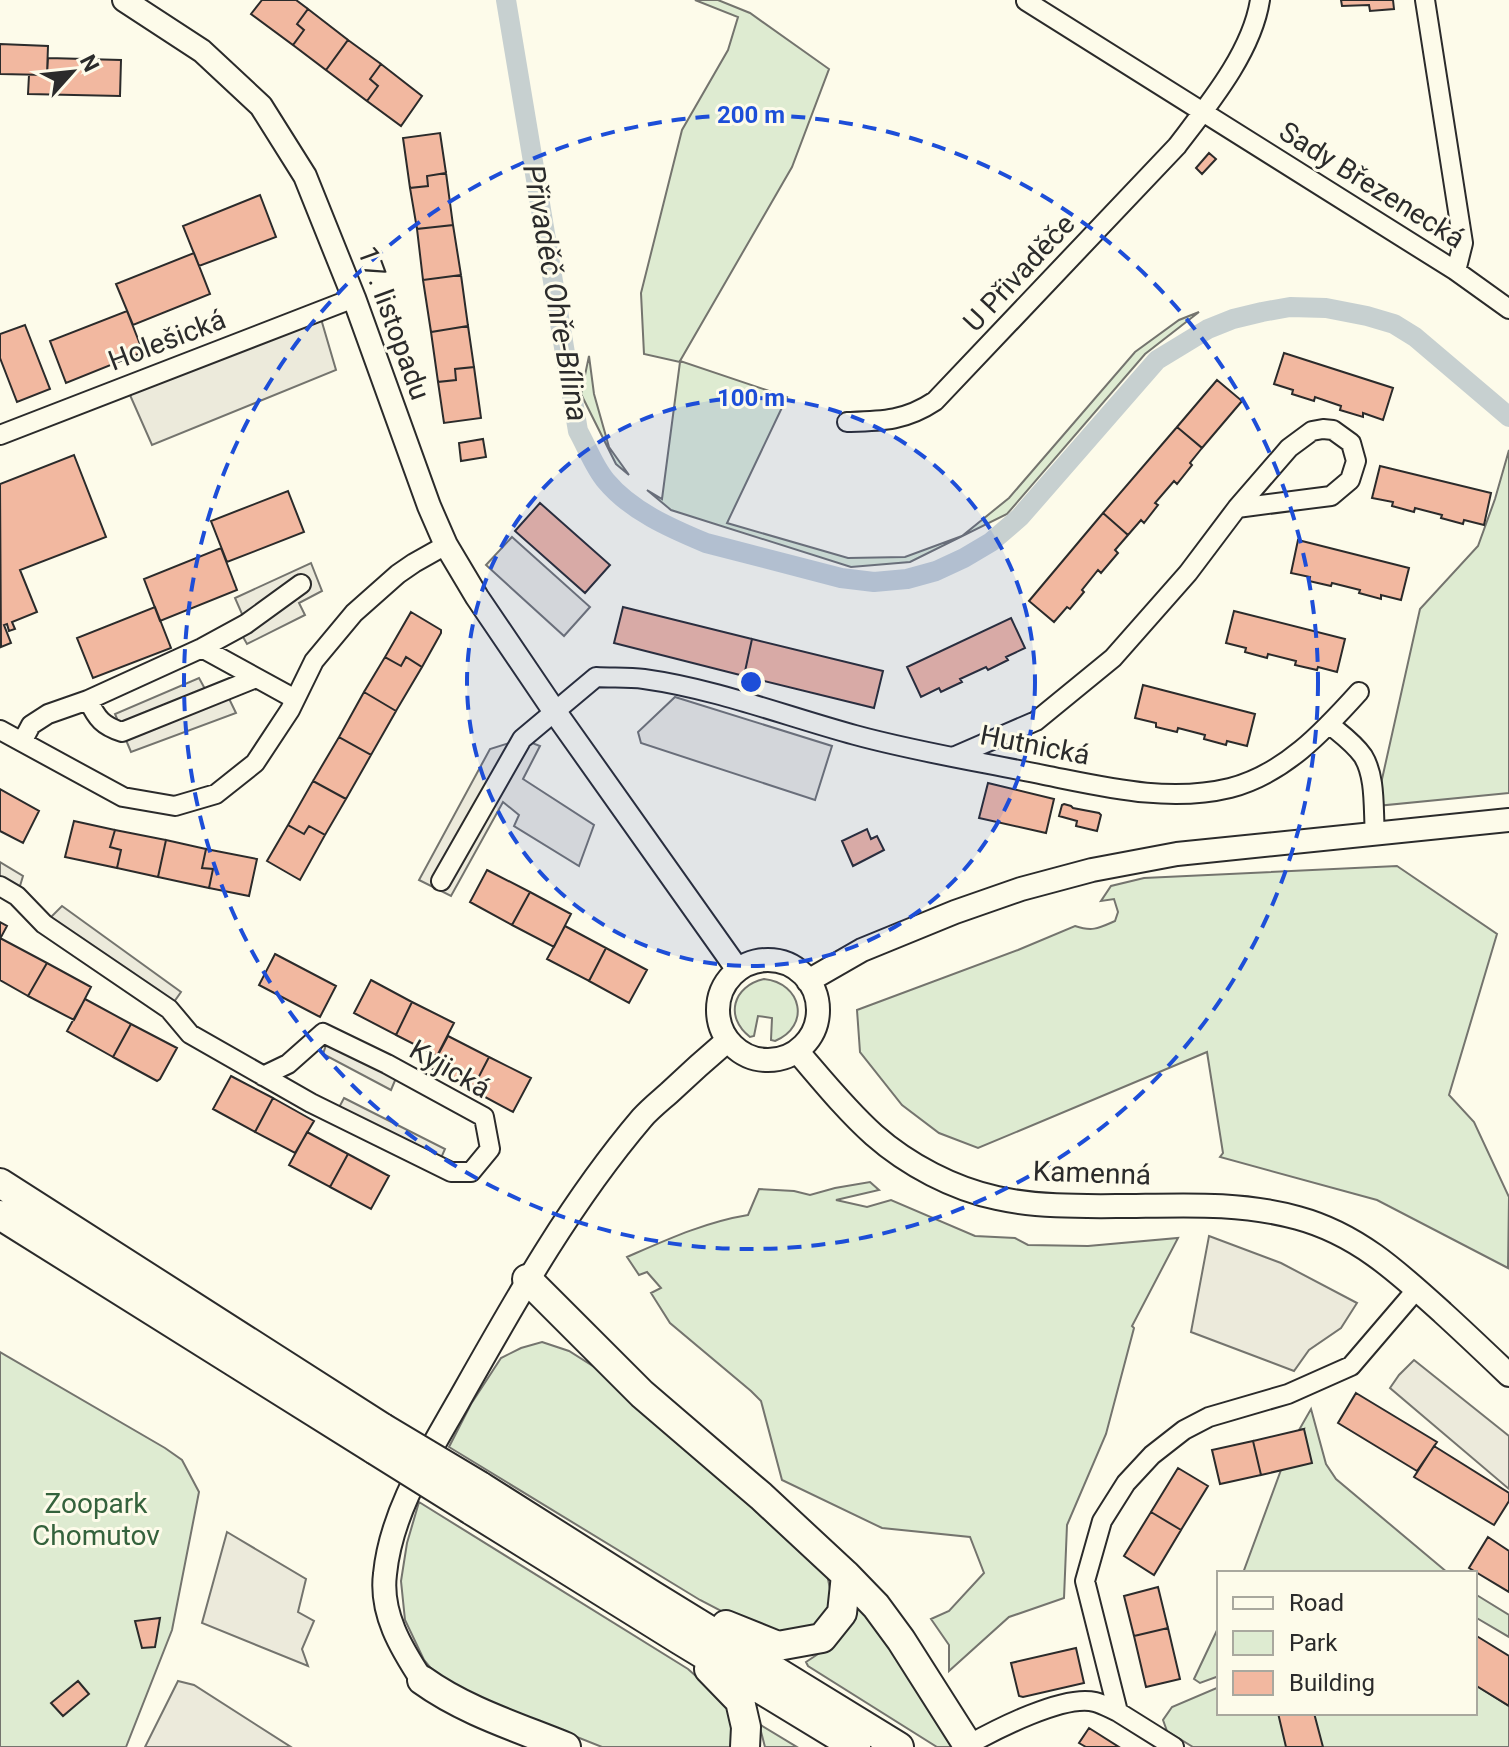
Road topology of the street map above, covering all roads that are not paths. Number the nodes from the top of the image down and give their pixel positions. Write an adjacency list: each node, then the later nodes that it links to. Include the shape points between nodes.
1 (124, 0): 7 (street, 17. listopadu, via 202,51 261,106 305,176)
2 (1260, 0): 5 (street, via 1244,49)
3 (1425, 0): 6 (street, via 1463,243)
4 (1026, 1): 5 (street, Sady Březenecká)
5 (1203, 112): 6 (street, Sady Březenecká); 9 (street, U Přivaděče, via 1177,146 935,401 897,419)
6 (1456, 271): 8 (street, Sady Březenecká)
7 (354, 298): 10 (street, Holešická); 12 (street, 17. listopadu)
8 (1509, 309)
9 (847, 422)
10 (0, 435)
11 (1237, 508): 11 (street, Hutnická, via 1331,496 1350,480 1356,461 1351,443 1333,430 1312,431 1289,448); 23 (street, Hutnická, via 1113,658 1036,721)
12 (446, 545): 17 (street, via 398,574 354,613 314,661); 19 (street, 17. listopadu)
13 (301, 584): 14 (street)
14 (202, 648): 15 (street); 18 (street)
15 (256, 678): 17 (street); 18 (street, via 122,732 106,727)
16 (1359, 692): 20 (street, Hutnická)
17 (295, 699): 22 (street, via 255,763 216,794 175,806 123,797)
18 (88, 700): 22 (street, via 48,714 31,725)
19 (555, 712): 23 (street, via 596,677 643,679); 26 (street, via 522,739); 28 (street, 17. listopadu)
20 (1329, 724): 23 (street, Hutnická, via 1278,767 1211,791 1116,789); 25 (street, via 1353,744 1369,769)
21 (0, 730): 22 (street)
22 (22, 742)
23 (953, 757)
24 (1509, 820): 25 (street)
25 (1375, 834): 29 (street, via 1177,854 1092,870 955,912 862,950)
26 (441, 881)
27 (0, 886): 32 (street, Kyjická, via 44,924 169,1009 190,1034)
28 (738, 970): 29 (street, via 768,960 797,970); 30 (street, via 720,995 720,1026)
29 (808, 981): 31 (street, via 818,1011 808,1040)
30 (728, 1040): 31 (street, via 753,1058 783,1058); 35 (street, via 644,1116 569,1213)
31 (797, 1051): 36 (street, Kamenná, via 876,1137 954,1185 1041,1204 1208,1205 1284,1214 1342,1234)
32 (263, 1076): 32 (street, Kyjická, via 451,1172 471,1172 490,1149 484,1117 323,1033 288,1064)
33 (0, 1183): 38 (highway)
34 (0, 1215): 38 (highway)
35 (527, 1279): 40 (highway, via 642,1394); 43 (street, via 401,1510 390,1545 386,1606 394,1633)
36 (1417, 1289): 37 (street, Kamenná); 44 (street, via 1351,1366 1288,1394 1209,1417 1152,1455 1126,1483 1102,1521 1085,1581)
37 (1509, 1375)
38 (379, 1439): 39 (highway, bridge)
39 (476, 1498): 41 (highway); 42 (highway)
40 (846, 1575): 41 (highway, via 842,1613 822,1638 778,1646); 45 (highway, via 901,1640)
41 (652, 1595): 49 (highway)
42 (680, 1640): 47 (highway, via 740,1701); 48 (highway)
43 (422, 1680): 46 (highway, via 464,1706)
44 (1118, 1712): 45 (street, via 1092,1701 1068,1703 1019,1719); 50 (street)
45 (969, 1746)
46 (566, 1747)
47 (745, 1747)
48 (856, 1747)
49 (899, 1747)
50 (1174, 1747)

